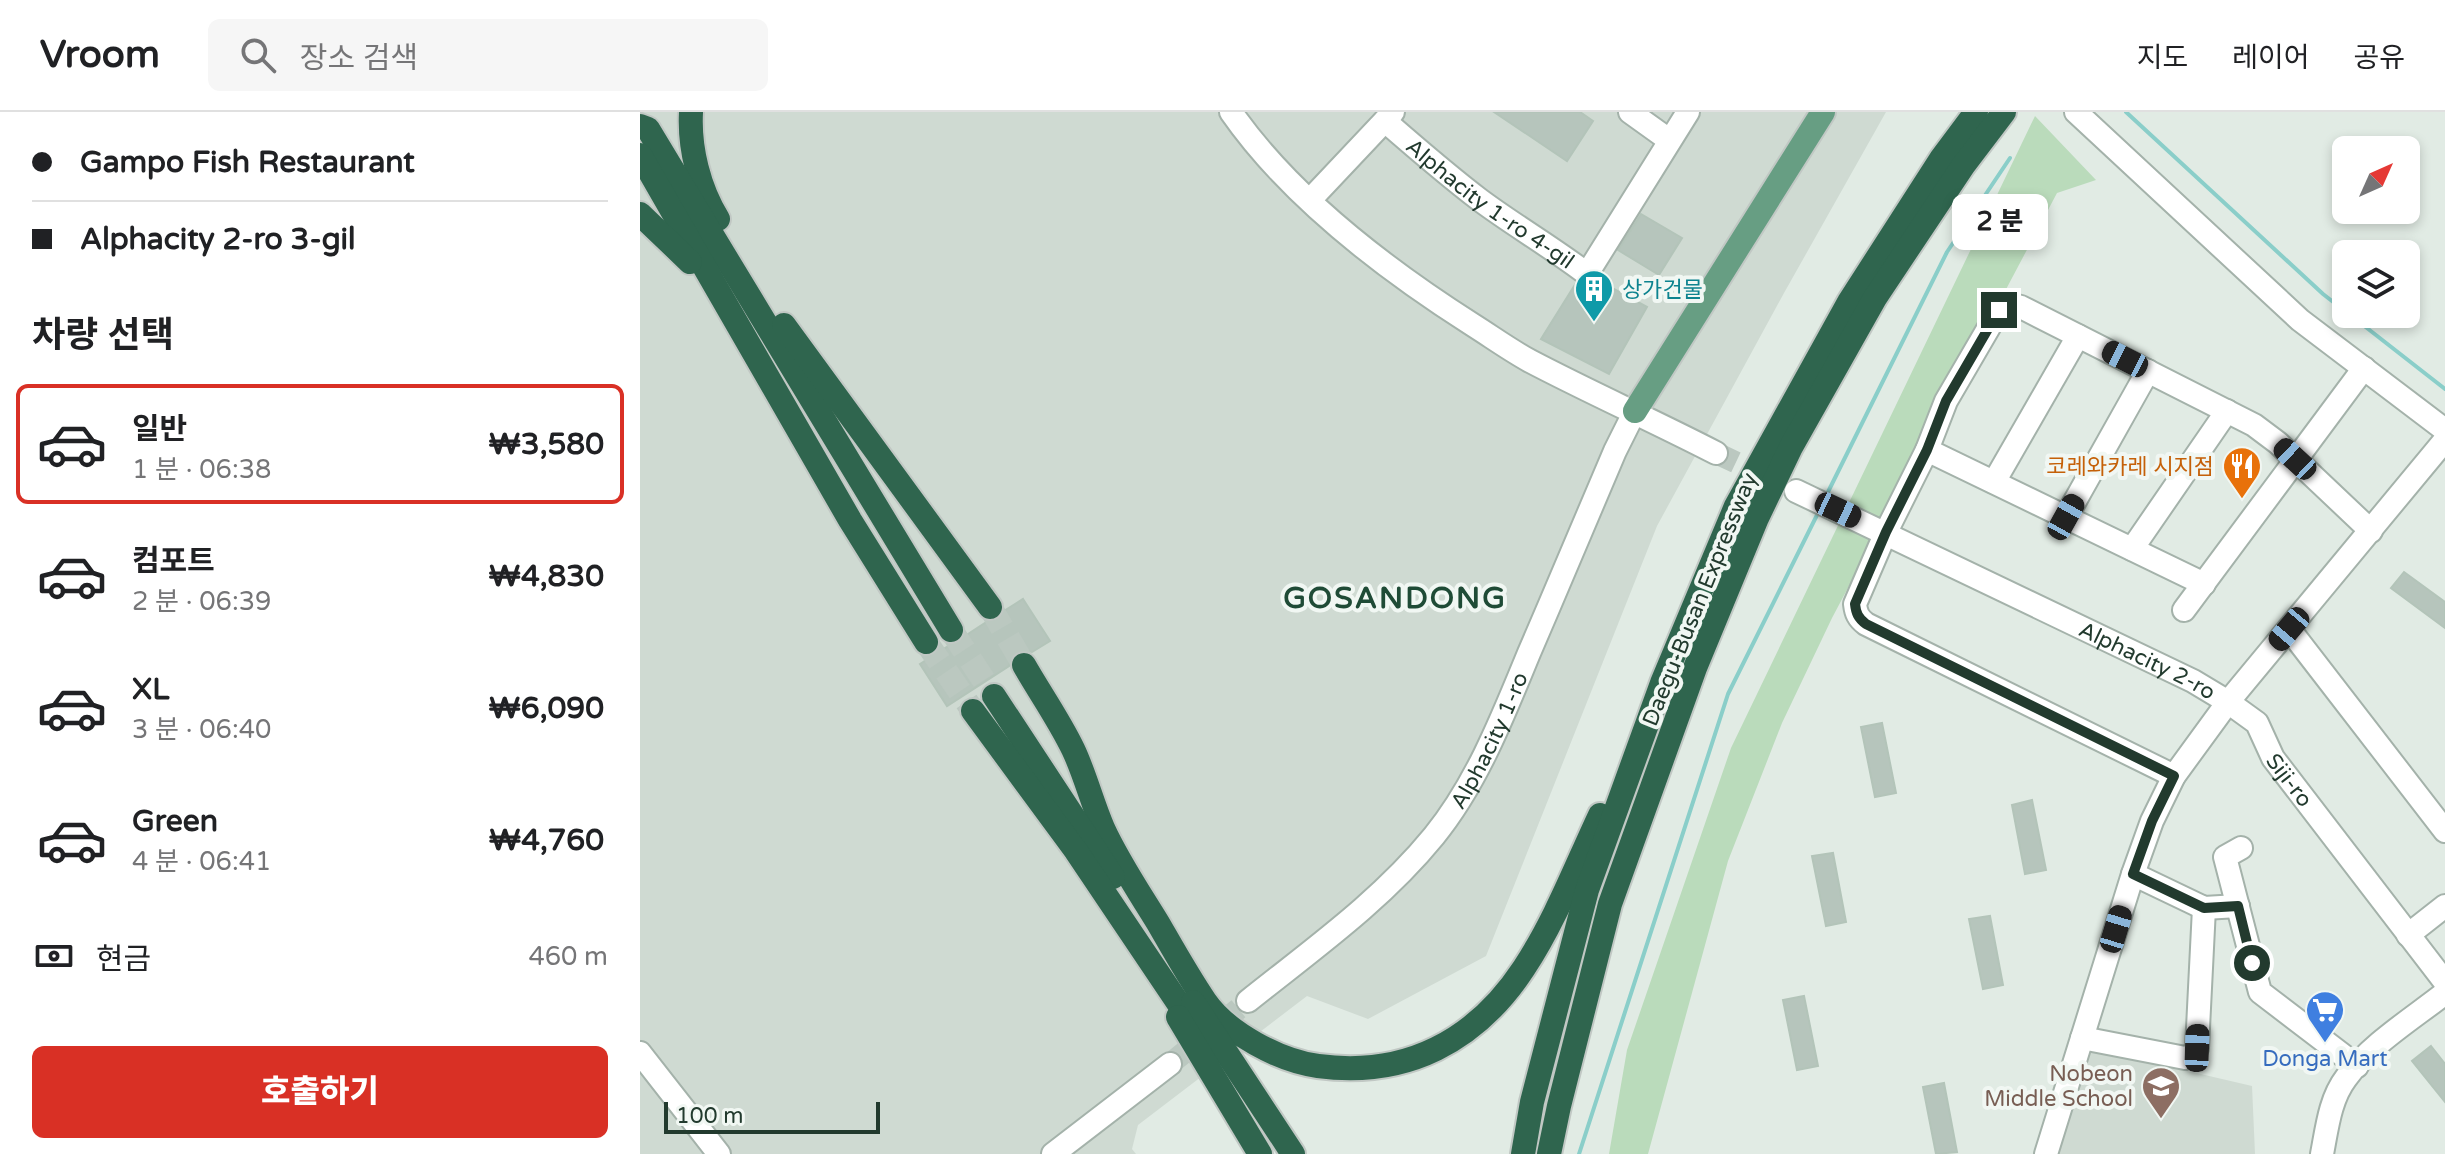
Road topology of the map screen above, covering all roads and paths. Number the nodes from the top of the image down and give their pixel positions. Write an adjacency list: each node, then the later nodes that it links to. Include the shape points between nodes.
1 (691, 112): 34 (highway, via 701,183 713,210 789,332)
2 (1231, 112): 14 (street)
3 (1630, 112): 11 (street)
4 (1688, 112): 11 (street, Alphacity 1-ro 4-gil)
5 (1823, 112): 20 (main road, Alphacity 1-ro)
6 (1976, 112): 13 (highway, Daegu-Busan Expressway)
7 (2004, 112): 13 (highway, Daegu-Busan Expressway)
8 (2076, 112): 18 (street, via 2300,320)
9 (1389, 116): 11 (street, Alphacity 1-ro 4-gil, via 1429,160 1587,274); 14 (street, Alphacity 1-ro 4-gil)
10 (640, 126): 37 (highway, via 648,129)
11 (1669, 140)
12 (640, 155): 16 (highway)
13 (1952, 163): 40 (highway, Daegu-Busan Expressway, via 1849,302 1743,491); 68 (highway, Daegu-Busan Expressway, via 1791,447 1695,668 1610,904)
14 (1310, 200): 20 (street, via 1427,296 1528,360)
15 (640, 214): 16 (highway)
16 (714, 287): 38 (highway)
17 (2078, 336): 19 (street); 24 (street, via 2021,307 2009,304 1999,310 1946,401); 27 (street)
18 (2364, 368): 22 (street); 26 (street)
19 (2148, 371): 21 (street); 29 (street)
20 (1635, 411): 25 (street); 55 (street, Alphacity 1-ro, via 1499,726 1463,794 1435,834 1371,903)
21 (2227, 411): 26 (street, via 2254,425); 32 (street)
22 (2445, 430)
23 (2445, 440): 30 (street)
24 (1927, 450): 27 (street); 31 (street)
25 (1716, 453)
26 (2295, 459): 30 (street); 33 (street)
27 (1994, 482): 29 (street)
28 (1796, 491): 31 (street, Alphacity 2-ro)
29 (2066, 517): 32 (street)
30 (2371, 531): 36 (street)
31 (1886, 532): 42 (street, Alphacity 2-ro); 44 (street, via 1855,604 1860,619)
32 (2132, 549): 33 (street)
33 (2204, 584): 35 (street)
34 (990, 607)
35 (2184, 610)
36 (2289, 629): 42 (street); 45 (street)
37 (951, 630)
38 (926, 642)
39 (1024, 665): 51 (highway, via 1073,749)
40 (1662, 683): 56 (highway, via 1531,957 1490,1008 1442,1048 1377,1067 1312,1065 1268,1050 1232,1026); 67 (highway, Daegu-Busan Expressway, via 1587,890)
41 (994, 696): 51 (highway)
42 (2228, 702): 44 (street, Alphacity 2-ro); 52 (street, Siji-ro, via 2257,723 2273,758)
43 (973, 711): 51 (highway, via 1076,851)
44 (2174, 776): 47 (street, Alphacity 2-ro)
45 (2445, 831)
46 (2241, 848): 48 (street, via 2225,857)
47 (2133, 874): 50 (street); 57 (street, Alphacity 2-ro)
48 (2238, 906): 50 (street); 60 (street, via 2260,992)
49 (2445, 906): 52 (street)
50 (2204, 908): 57 (street, via 2193,1055 2185,1058)
51 (1139, 920): 56 (highway)
52 (2408, 935): 53 (street, Siji-ro)
53 (2445, 982)
54 (2445, 993): 60 (street)
55 (1248, 1001)
56 (1192, 1011): 64 (highway); 65 (highway); 66 (highway)
57 (2082, 1038): 69 (street, Alphacity 2-ro)
58 (640, 1053): 62 (street)
59 (1170, 1064): 61 (street)
60 (2357, 1066): 70 (street, via 2333,1103)
61 (1079, 1146): 63 (street)
62 (719, 1154)
63 (1053, 1154)
64 (1260, 1154)
65 (1277, 1154)
66 (1293, 1154)
67 (1523, 1154)
68 (1549, 1154)
69 (2046, 1154)
70 (2322, 1154)

